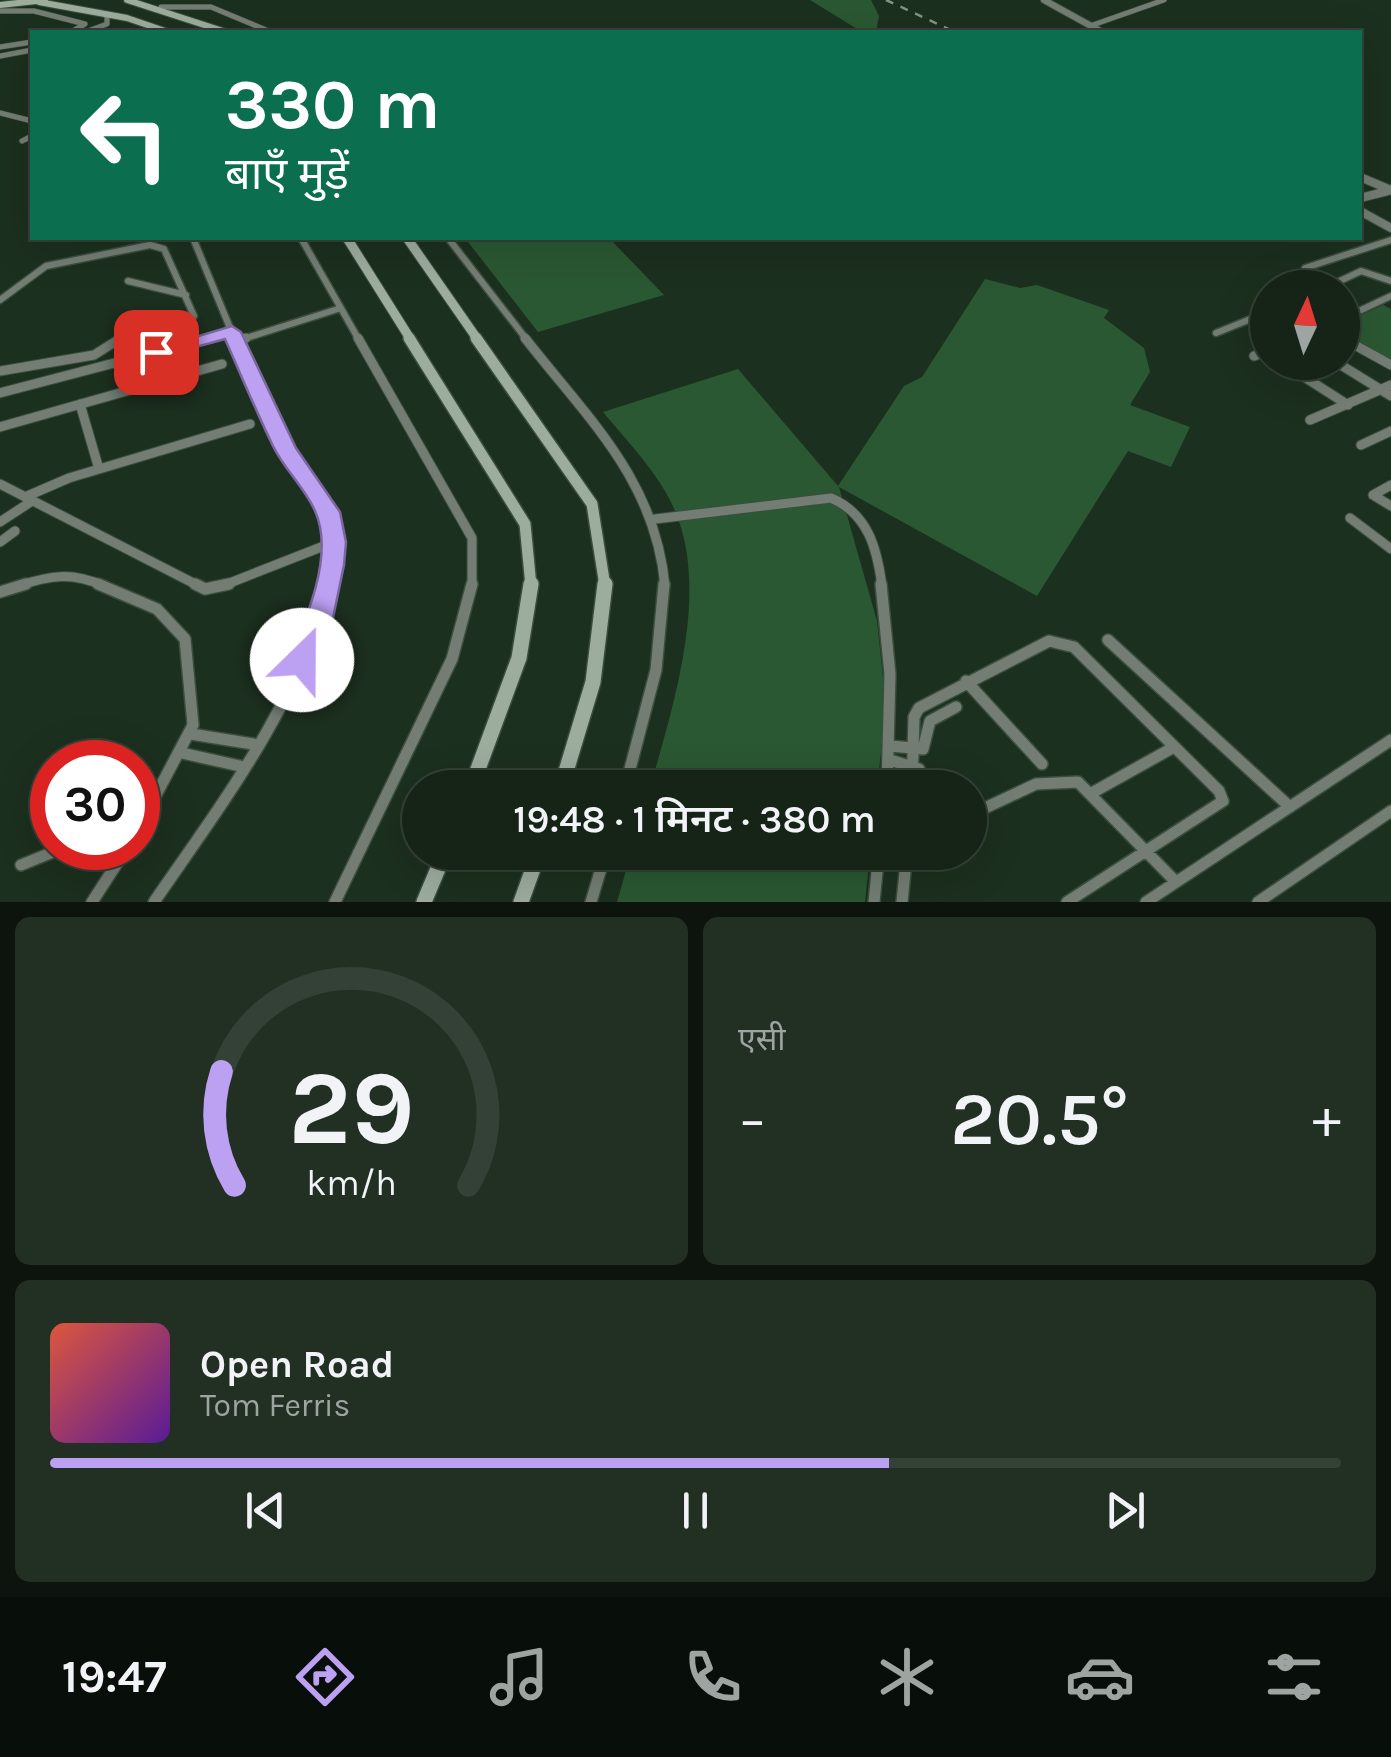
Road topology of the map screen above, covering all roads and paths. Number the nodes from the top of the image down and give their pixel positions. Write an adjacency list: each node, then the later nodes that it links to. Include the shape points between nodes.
1 (127, 0): 7 (main road)
2 (1034, 0): 9 (street)
3 (1044, 0): 9 (street)
4 (1164, 0): 9 (street)
5 (42, 1): 6 (main road); 8 (main road)
6 (0, 8): 10 (street, via 85,24)
7 (161, 8): 13 (main road); 14 (street, via 211,7)
8 (107, 14): 11 (street, via 107,24); 12 (main road)
9 (1090, 29)
10 (74, 30)
11 (90, 30)
12 (161, 30)
13 (221, 30)
14 (266, 30)
15 (30, 45): 17 (street)
16 (30, 45): 17 (street)
17 (0, 50)
18 (0, 114): 19 (street)
19 (30, 121)
20 (30, 137): 21 (street)
21 (22, 141)
22 (1362, 178): 23 (street)
23 (1391, 191): 24 (street)
24 (1362, 198)
25 (1362, 212): 26 (street)
26 (1391, 228)
27 (194, 240): 46 (street)
28 (302, 240): 42 (street)
29 (348, 240): 90 (main road, via 525,524 532,548 528,626)
30 (408, 240): 91 (main road, via 592,504 602,534 608,603 603,644)
31 (450, 240): 70 (street, via 632,476)
32 (1391, 240): 33 (street)
33 (1304, 268)
34 (1360, 271): 35 (street)
35 (1391, 281)
36 (128, 282): 37 (street)
37 (186, 295): 39 (street, via 164,249 150,245 46,266); 50 (street, via 194,316 182,329 126,334 94,355)
38 (1391, 296): 40 (street)
39 (0, 300)
40 (1381, 301): 41 (street); 43 (street)
41 (1391, 307)
42 (341, 308): 46 (street); 113 (street, via 472,538 474,578 452,659)
43 (1360, 310)
44 (1250, 321): 45 (street)
45 (1216, 333)
46 (234, 337): 55 (street); 74 (street, via 286,449 328,512)
47 (1360, 348): 49 (street)
48 (222, 364): 57 (street)
49 (1391, 365)
50 (1, 371): 55 (street)
51 (1360, 377): 54 (street)
52 (1309, 380): 58 (street)
53 (1391, 385): 54 (street)
54 (1381, 390): 56 (street); 58 (street)
55 (2, 393)
56 (1391, 396)
57 (80, 404): 61 (street); 64 (street)
58 (1348, 405): 59 (street)
59 (1310, 420)
60 (250, 424): 64 (street)
61 (0, 427)
62 (1391, 431): 63 (street)
63 (1361, 445)
64 (99, 469): 67 (street)
65 (0, 484): 67 (street)
66 (1391, 486): 68 (street, via 1373,495)
67 (29, 499): 71 (street); 74 (street, via 205,589)
68 (1391, 506)
69 (1350, 518): 75 (street)
70 (655, 519): 83 (street, via 819,498 851,502 876,565 889,632); 92 (street, via 664,586 660,654)
71 (0, 522)
72 (15, 531): 73 (street)
73 (0, 542)
74 (334, 542): 82 (street, via 320,618)
75 (1391, 549)
76 (0, 592): 80 (street, via 49,576 78,576 163,613 188,644)
77 (1108, 640): 99 (street)
78 (966, 681): 84 (street, via 1048,641 1066,642); 86 (street, via 916,712); 88 (street)
79 (956, 707): 86 (street, via 930,721 926,745)
80 (190, 734): 82 (street); 85 (street)
81 (1391, 740): 99 (street)
82 (253, 744): 89 (street)
83 (890, 746): 86 (street); 87 (street)
84 (1174, 747): 97 (street); 101 (street, via 1223,801)
85 (182, 753): 89 (street); 96 (street)
86 (915, 757): 87 (street); 94 (street); 95 (street)
87 (890, 760): 93 (street)
88 (1042, 764)
89 (240, 766): 112 (street)
90 (478, 770)
91 (566, 770)
92 (630, 770)
93 (889, 770)
94 (914, 770)
95 (922, 770)
96 (160, 792)
97 (1090, 794): 98 (street, via 1069,779 1028,787); 101 (street)
98 (987, 806)
99 (1290, 807): 110 (street)
100 (1391, 812): 121 (street)
101 (1145, 851): 110 (street); 119 (street)
102 (30, 862): 103 (street)
103 (21, 866)
104 (113, 870): 111 (street)
105 (437, 870): 114 (main road)
106 (533, 870): 115 (main road)
107 (601, 870): 116 (street)
108 (877, 870): 117 (street)
109 (905, 870): 118 (street)
110 (1176, 882): 120 (street)
111 (92, 902)
112 (154, 902)
113 (335, 902)
114 (424, 902)
115 (521, 902)
116 (591, 902)
117 (874, 902)
118 (902, 902)
119 (1067, 902)
120 (1146, 902)
121 (1258, 902)

